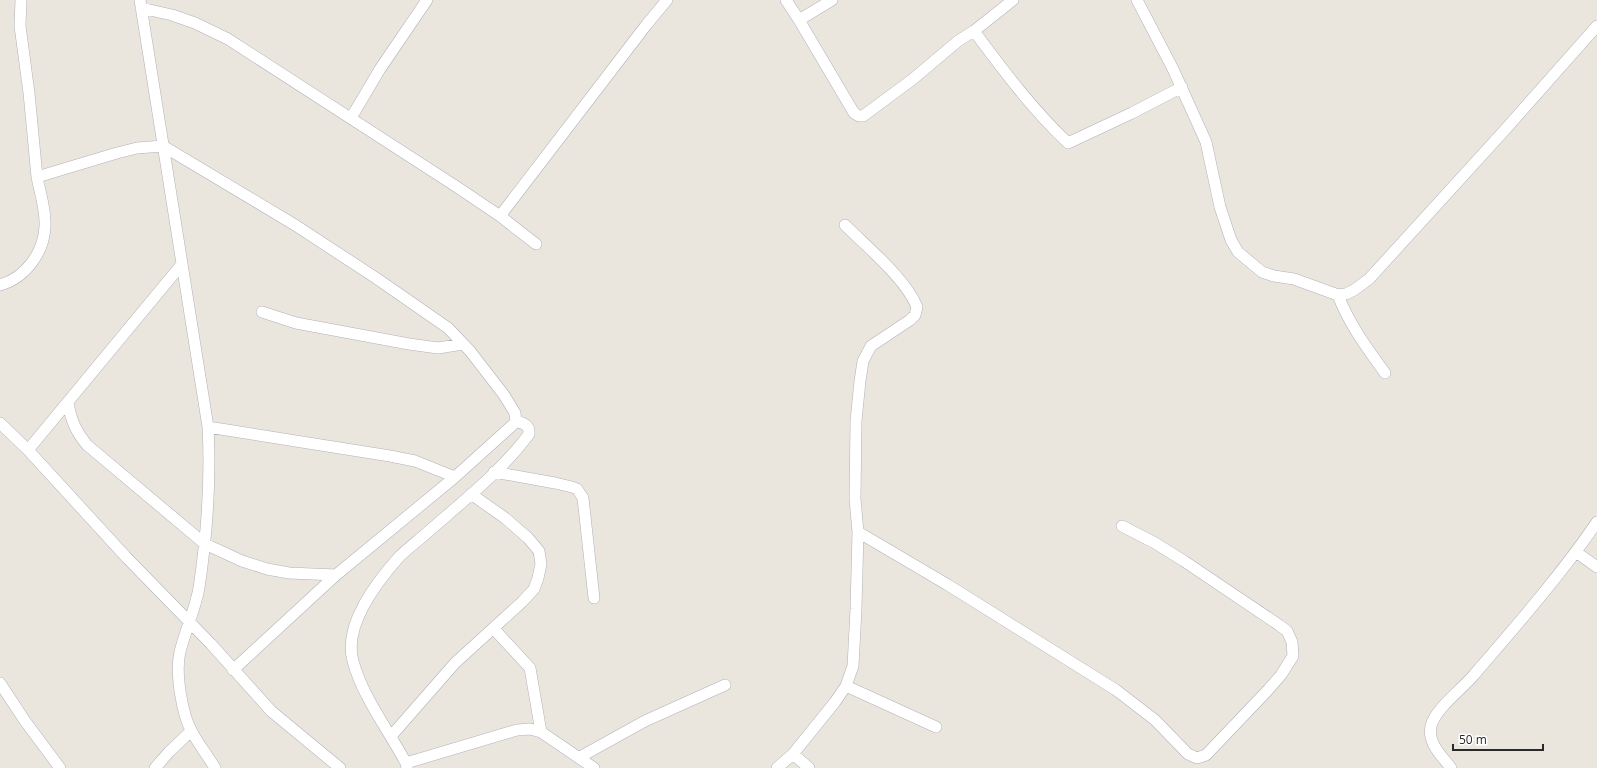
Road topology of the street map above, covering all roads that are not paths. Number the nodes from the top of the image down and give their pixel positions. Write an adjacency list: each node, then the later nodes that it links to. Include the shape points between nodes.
1 (20, 0): 15 (street, via 20,26)
2 (426, 0): 13 (street, via 380,69)
3 (667, 0): 16 (street)
4 (786, 0): 9 (street)
5 (832, 0): 9 (street)
6 (1013, 0): 11 (street)
7 (1137, 0): 12 (street)
8 (141, 4): 13 (street, via 195,23 228,39); 14 (street)
9 (799, 20): 11 (street, via 854,113 859,116 884,102 958,41)
10 (1597, 26): 21 (street, via 1369,279 1354,290)
11 (974, 31): 12 (street, via 1014,85 1068,143)
12 (1182, 87): 21 (street, via 1206,142 1220,208 1238,252 1262,272)
13 (352, 118): 16 (street)
14 (164, 146): 15 (street, via 137,148); 19 (street); 23 (street, via 370,274 448,328)
15 (37, 177): 20 (street, via 46,227 43,242 32,263 22,274)
16 (500, 216): 18 (street)
17 (845, 225): 35 (street, via 912,295 917,307 915,315 910,320 871,346 863,361 856,421 855,499)
18 (536, 244)
19 (182, 264): 25 (street); 28 (street)
20 (0, 285)
21 (1338, 295): 24 (street, via 1346,315)
22 (262, 312): 23 (street, via 296,323 409,344 438,348)
23 (463, 344): 26 (street, via 504,396 515,413)
24 (1385, 373)
25 (68, 403): 29 (street); 36 (street, via 73,425 87,445)
26 (516, 422): 30 (street, via 526,425 529,434); 31 (street)
27 (0, 423): 29 (street)
28 (208, 427): 31 (street, via 415,461); 36 (street, via 210,479)
29 (28, 450): 41 (street)
30 (494, 472): 32 (street); 40 (street, via 577,489 582,498)
31 (455, 477): 39 (street)
32 (471, 494): 42 (street, via 528,538 538,551 541,564 534,589); 50 (street, via 400,556 358,615 351,639 353,660 371,703)
33 (1597, 522): 37 (street)
34 (1122, 526): 35 (street, via 1156,543 1279,625 1287,631 1292,642 1293,656 1281,675 1206,755 1197,758 1188,754 1155,720 1116,690)
35 (858, 532): 46 (street, via 853,666)
36 (205, 544): 39 (street, via 267,569); 41 (street, via 198,591)
37 (1576, 552): 38 (street); 61 (street, via 1472,678 1433,718 1430,736)
38 (1597, 567)
39 (336, 575): 43 (street)
40 (594, 598)
41 (189, 622): 43 (street); 48 (street, via 180,652 178,673 181,697)
42 (494, 629): 49 (street, via 530,668); 50 (street, via 455,663)
43 (233, 670): 57 (street, via 271,711)
44 (0, 683): 54 (street)
45 (726, 685): 52 (street, via 645,721)
46 (846, 686): 47 (street); 51 (street)
47 (936, 727)
48 (191, 731): 55 (street); 56 (street)
49 (541, 732): 52 (street); 53 (street, via 518,730)
50 (392, 735): 53 (street)
51 (793, 754): 59 (street); 60 (street)
52 (580, 758): 58 (street)
53 (407, 766)
54 (60, 768)
55 (155, 768)
56 (216, 768)
57 (340, 768)
58 (594, 768)
59 (777, 768)
60 (809, 768)
61 (1451, 768)

